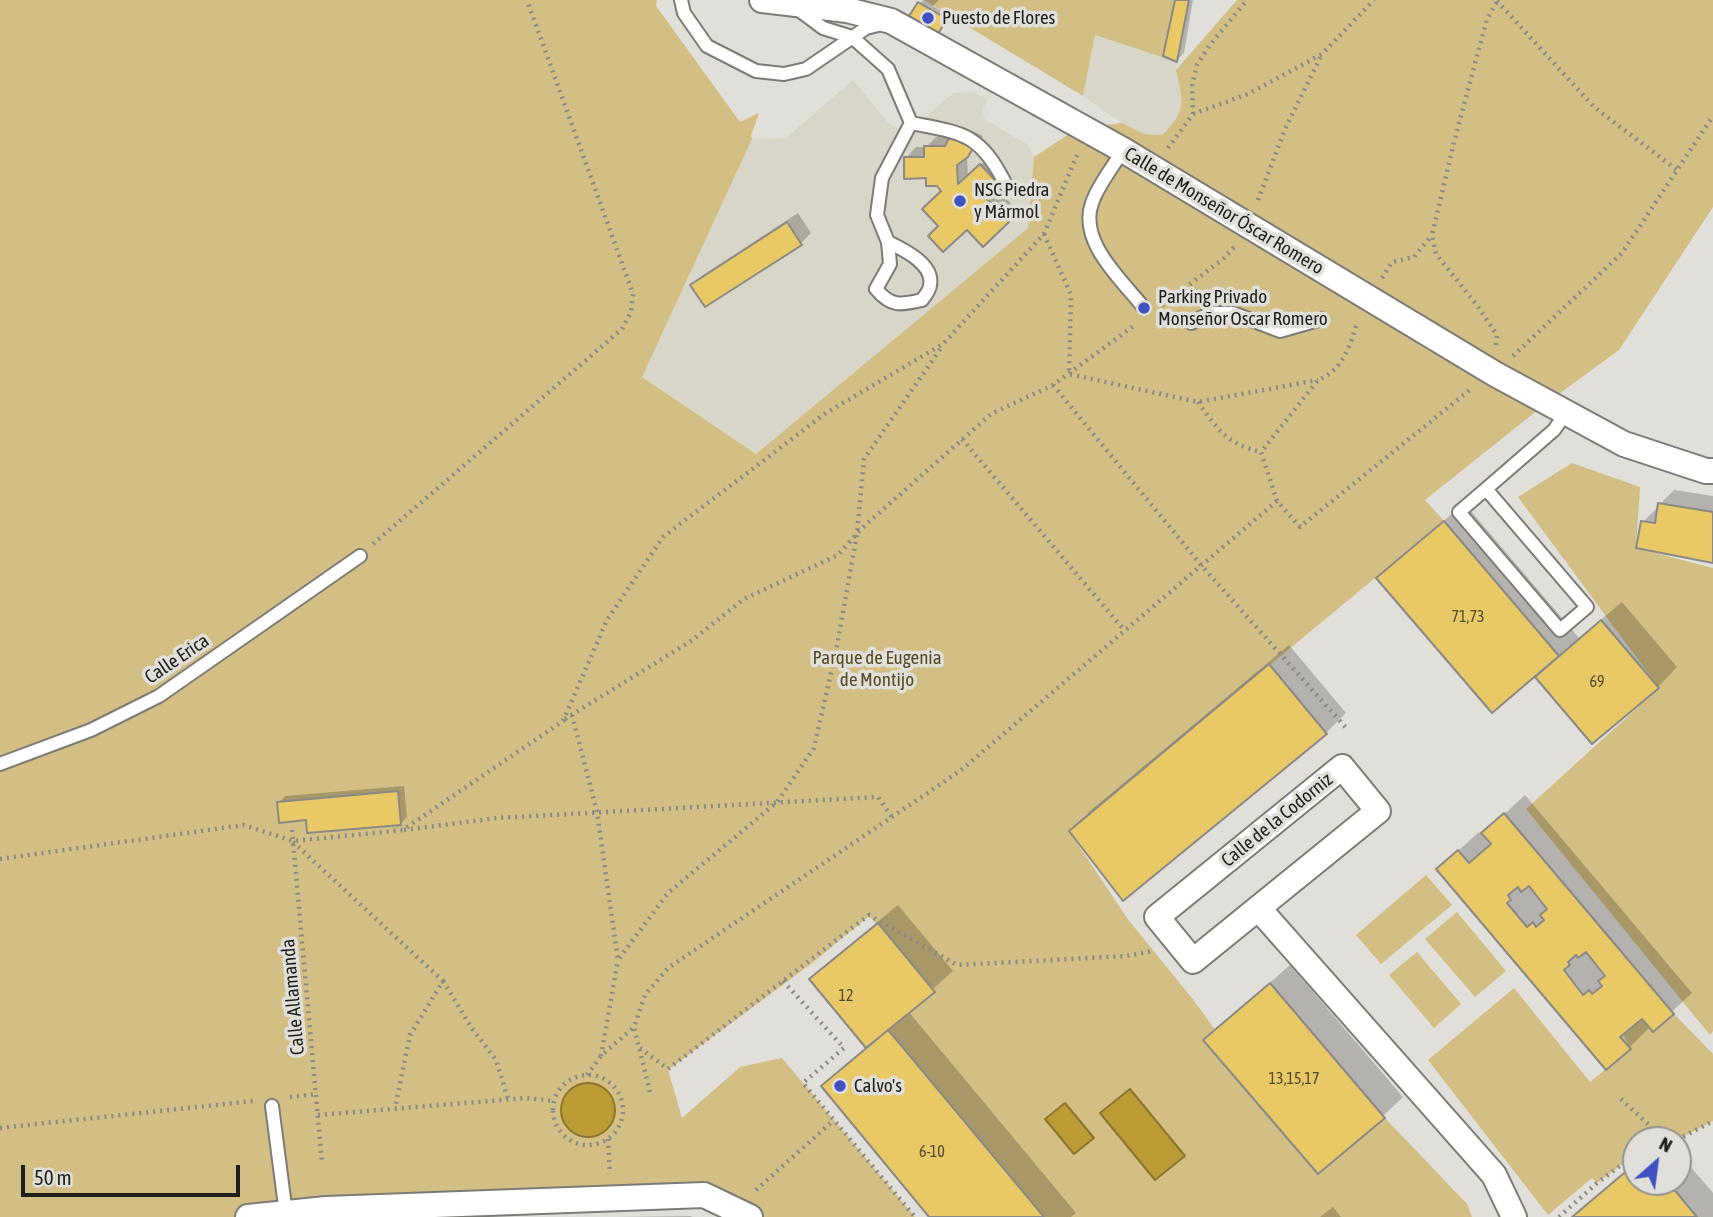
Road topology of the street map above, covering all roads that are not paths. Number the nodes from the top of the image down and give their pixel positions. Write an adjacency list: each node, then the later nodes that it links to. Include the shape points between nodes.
1 (681, 0): 5 (lane, via 684,13 707,46 756,71 784,74 806,69)
2 (762, 0): 3 (street, Calle de Monseñor Óscar Romero)
3 (793, 5): 4 (street, Calle de Monseñor Óscar Romero, via 847,10); 5 (lane, via 823,28)
4 (891, 21): 5 (lane); 7 (street, Calle de Monseñor Óscar Romero)
5 (852, 37): 6 (lane, via 888,69)
6 (911, 123): 8 (lane, via 954,130 983,148); 9 (lane, via 882,178 877,215)
7 (1123, 150): 10 (lane, via 1091,204 1090,227 1098,250); 13 (street, Calle de Monseñor Óscar Romero, via 1251,227 1375,291 1495,374)
8 (1006, 185)
9 (888, 242): 9 (lane, via 890,264 876,289 886,301 922,300 931,287 929,273 908,252)
10 (1146, 314)
11 (1322, 319): 12 (lane, via 1280,331 1233,313 1211,313)
12 (1191, 323)
13 (1566, 412): 14 (street, Calle de Monseñor Óscar Romero, via 1624,444); 15 (lane, via 1554,430)
14 (1713, 471)
15 (1486, 489): 15 (lane, via 1587,607 1560,630 1459,512)
16 (359, 556): 17 (lane, Calle Erica, via 159,696 91,730)
17 (0, 764)
18 (1259, 909): 18 (street, Calle de la Codorniz, via 1378,811 1342,767 1157,918 1193,961); 23 (street, via 1494,1175)
19 (267, 1103): 21 (lane)
20 (749, 1207): 21 (street, via 704,1195)
21 (286, 1214): 22 (street)
22 (248, 1217)
23 (1514, 1217)

